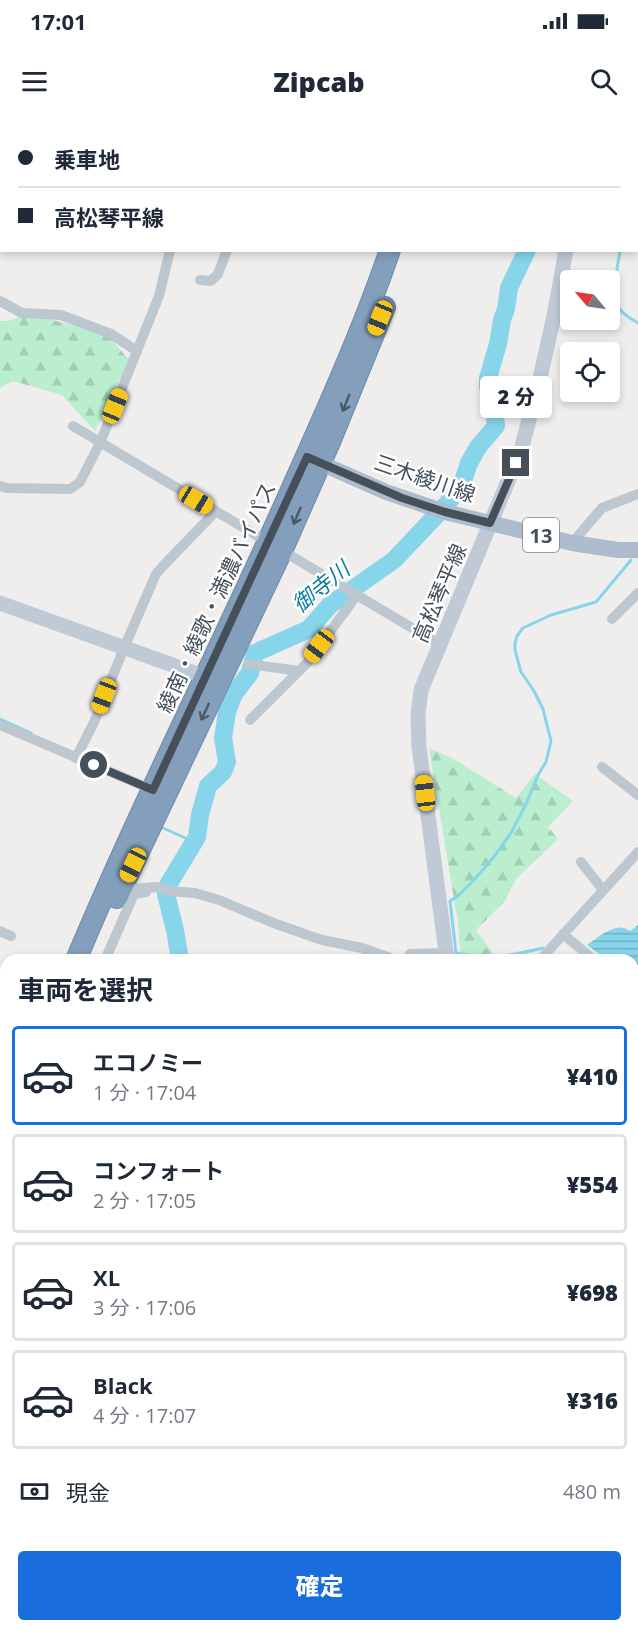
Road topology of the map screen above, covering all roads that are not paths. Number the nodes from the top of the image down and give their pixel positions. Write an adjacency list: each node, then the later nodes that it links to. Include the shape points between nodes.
1 (170, 252): 8 (street, via 159,296)
2 (226, 252): 6 (street, via 218,274 210,281)
3 (389, 252): 11 (highway, 綾南・綾歌・満濃バイパス)
4 (403, 252): 11 (highway, 綾南・綾歌・満濃バイパス, one-way to 11, via 377,328)
5 (566, 252): 15 (main road, 高松琴平線, via 521,450)
6 (200, 280)
7 (0, 301): 8 (street, via 22,313 61,315 111,334)
8 (137, 351): 10 (street)
9 (74, 426): 10 (street)
10 (100, 443): 12 (street, via 80,482 70,489); 14 (street)
11 (314, 460): 15 (main road, 三木綾川線 / 13, via 386,492); 17 (highway, 綾南・綾歌・満濃バイパス)
12 (0, 486)
13 (638, 494): 16 (street, via 602,508)
14 (215, 512): 17 (street); 24 (street, via 156,574)
15 (490, 523): 16 (main road, 三木綾川線 / 13); 23 (main road, 高松琴平線)
16 (572, 543): 18 (main road, 三木綾川線 / 13)
17 (275, 547): 19 (street); 27 (highway, 綾南・綾歌・満濃バイパス)
18 (637, 550)
19 (353, 593): 23 (street); 26 (street)
20 (638, 593): 22 (street)
21 (0, 603): 24 (main road)
22 (612, 619)
23 (440, 644): 46 (main road, 高松琴平線, via 421,690 418,715)
24 (124, 648): 27 (main road); 30 (street)
25 (252, 664): 26 (street)
26 (299, 671): 28 (street)
27 (211, 681): 32 (highway, 綾南・綾歌・満濃バイパス); 36 (highway, 綾南・綾歌・満濃バイパス, one-way to 36)
28 (250, 720)
29 (0, 725): 30 (street)
30 (78, 755): 32 (street)
31 (602, 767): 33 (street)
32 (153, 790): 42 (highway, 綾南・綾歌・満濃バイパス)
33 (638, 795)
34 (638, 852): 38 (street)
35 (581, 862): 38 (street)
36 (123, 885): 37 (street, via 132,889); 43 (highway, 綾南・綾歌・満濃バイパス)
37 (163, 889): 44 (street, via 135,894); 45 (street, via 219,900 322,940)
38 (603, 890): 40 (street)
39 (0, 931): 41 (street)
40 (563, 934): 47 (street); 48 (street)
41 (11, 936)
42 (79, 954)
43 (93, 954)
44 (108, 954)
45 (379, 954)
46 (447, 954)
47 (545, 954)
48 (587, 954)

